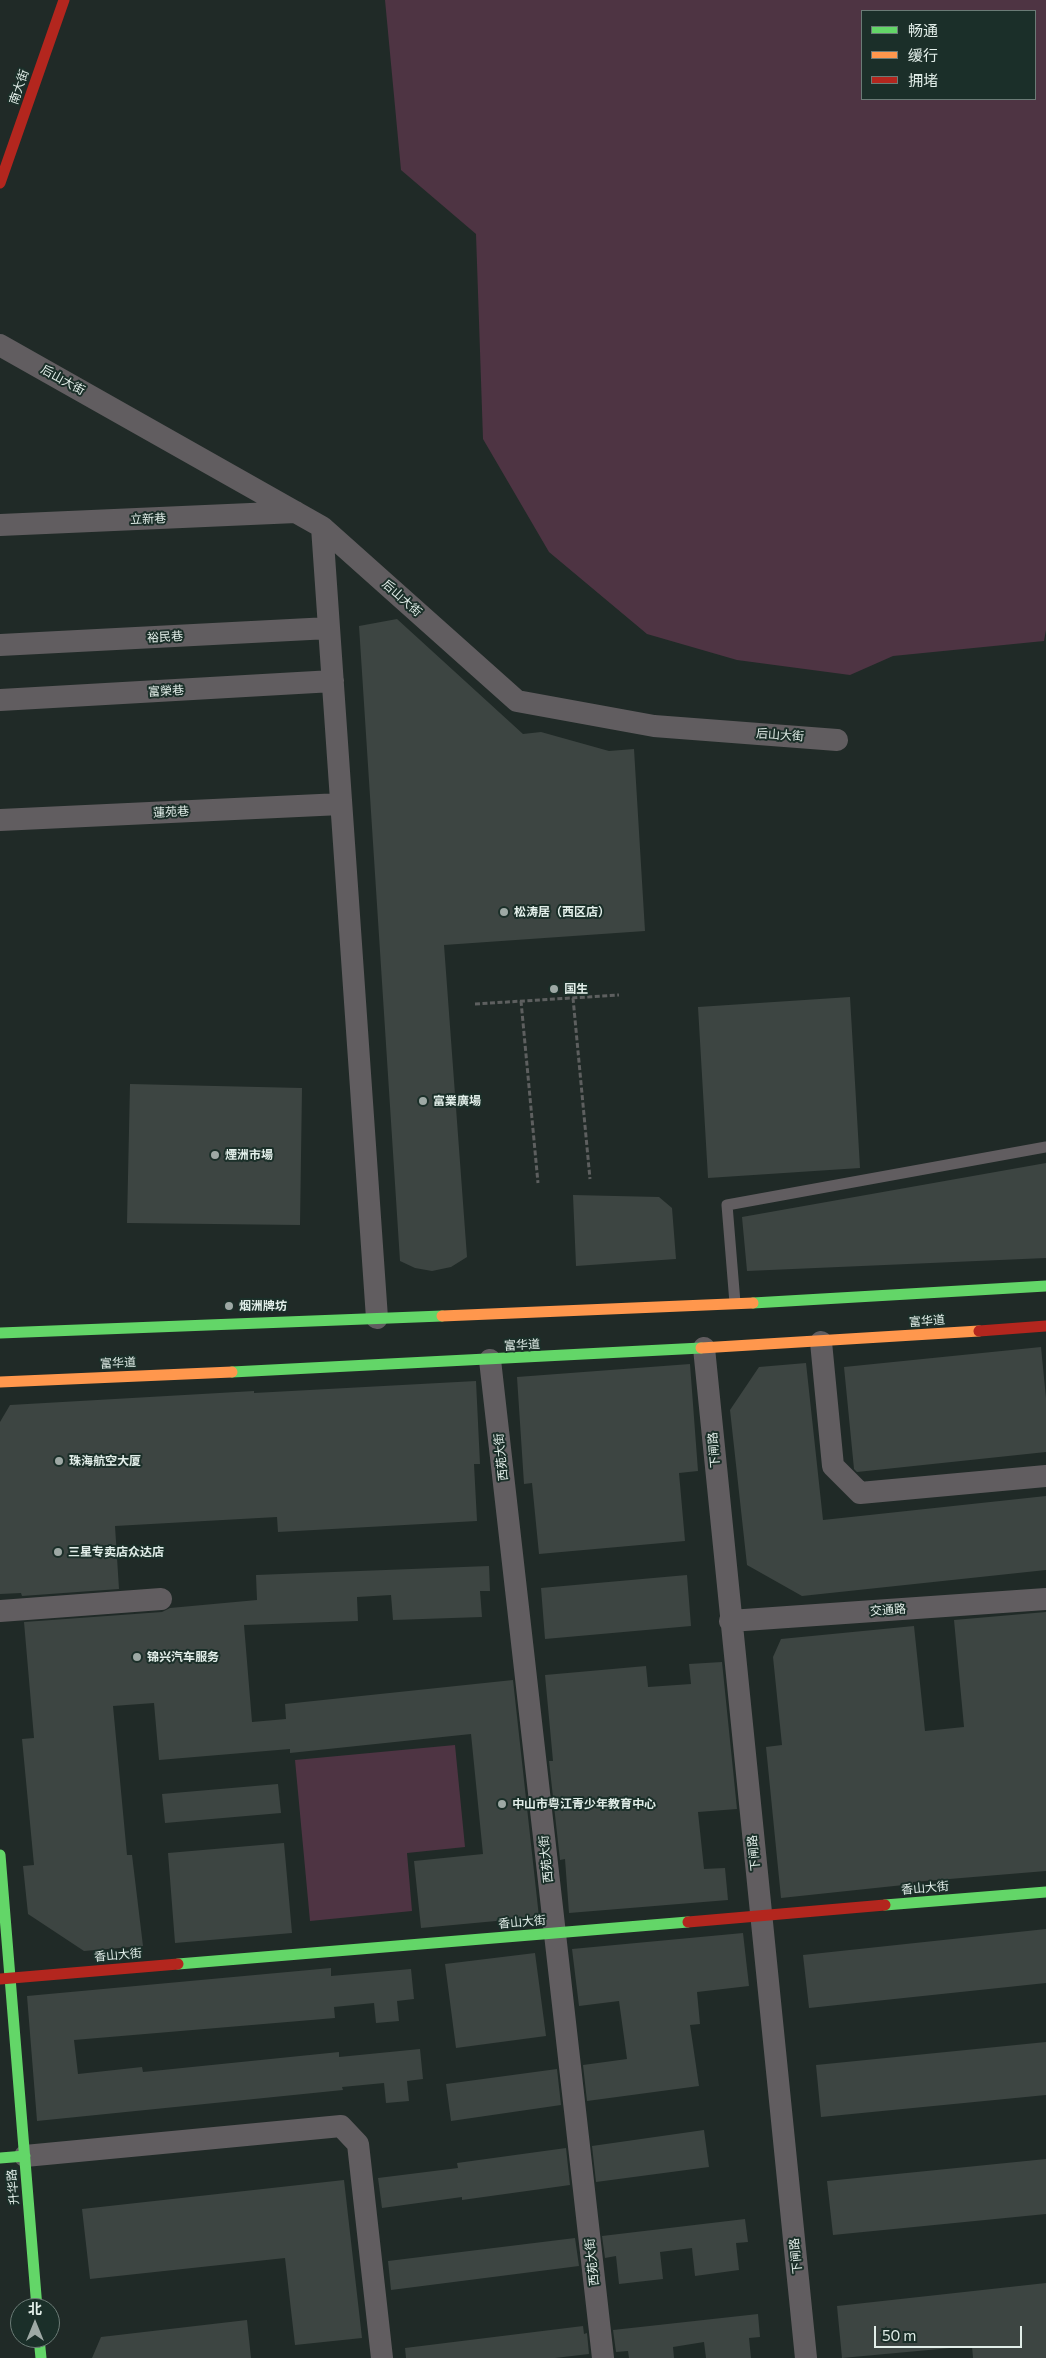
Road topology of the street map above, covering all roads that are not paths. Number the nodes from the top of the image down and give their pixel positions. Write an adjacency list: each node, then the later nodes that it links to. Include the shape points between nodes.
1 (64, 0): 2 (main road, 南大街)
2 (0, 183)
3 (0, 345): 4 (street, 后山大街)
4 (297, 512): 5 (street, 立新巷); 6 (street, 后山大街)
5 (0, 525)
6 (322, 527): 7 (street); 11 (street, 后山大街, via 517,701 654,726)
7 (329, 628): 8 (street, 裕民巷); 9 (street)
8 (0, 645)
9 (333, 681): 10 (street, 富榮巷); 12 (street)
10 (0, 700)
11 (838, 740)
12 (341, 804): 13 (street, 蓮苑巷); 17 (street)
13 (0, 820)
14 (1046, 1147): 16 (lane, via 727,1205)
15 (1046, 1286): 16 (main road)
16 (736, 1303): 17 (main road)
17 (377, 1318): 19 (main road)
18 (1046, 1326): 20 (main road, 富华道)
19 (0, 1333)
20 (821, 1342): 21 (main road, 富华道); 24 (street, via 833,1466 860,1493)
21 (704, 1348): 22 (main road, 富华道); 28 (street, 下闸路)
22 (490, 1360): 23 (main road, 富华道); 32 (street, 西苑大街)
23 (0, 1382)
24 (1046, 1476)
25 (161, 1599): 27 (street)
26 (1046, 1599): 28 (street, 交通路)
27 (0, 1610)
28 (730, 1621): 31 (street, 下闸路)
29 (0, 1855): 33 (main road, 升华路)
30 (1046, 1892): 31 (main road, 香山大街)
31 (761, 1915): 32 (main road, 香山大街); 39 (street, 下闸路)
32 (555, 1933): 33 (main road, 香山大街); 38 (street, 西苑大街)
33 (5, 1979): 34 (main road, 升华路)
34 (25, 2156): 35 (main road); 36 (main road, 升华路); 37 (street, via 341,2126 358,2144)
35 (0, 2158)
36 (36, 2298)
37 (382, 2358)
38 (603, 2358)
39 (806, 2358)

